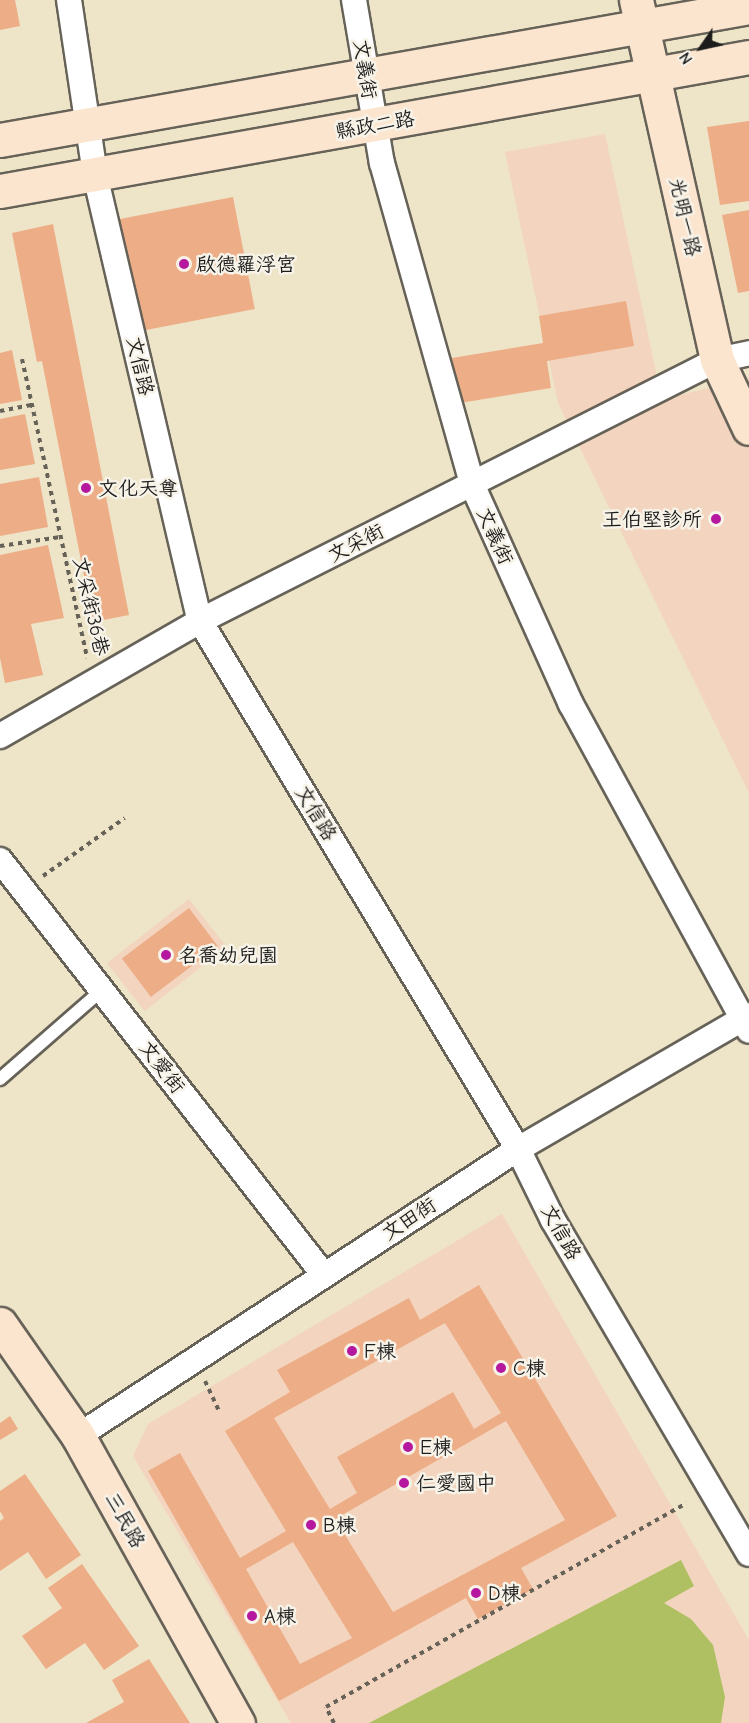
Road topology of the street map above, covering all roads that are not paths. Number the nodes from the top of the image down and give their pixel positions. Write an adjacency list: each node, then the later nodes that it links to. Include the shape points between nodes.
1 (69, 0): 8 (street, 文信路)
2 (354, 0): 6 (street, 文義街)
3 (749, 7): 4 (street)
4 (640, 14): 6 (street); 7 (street, 光明一路)
5 (749, 57): 7 (street, 縣政二路)
6 (366, 76): 8 (street); 9 (street, 文義街)
7 (652, 76): 9 (street, 縣政二路); 14 (street, 光明一路)
8 (87, 125): 10 (street); 11 (street, 文信路)
9 (375, 125): 11 (street, 縣政二路); 16 (street, 文義街)
10 (0, 140)
11 (95, 175): 12 (street, 縣政二路); 17 (street, 文信路)
12 (0, 191)
13 (749, 353): 14 (street, 文采街)
14 (717, 360): 15 (street, 光明一路); 16 (street, 文采街)
15 (749, 428)
16 (472, 484): 17 (street, 文采街); 21 (street, 文義街, via 571,704)
17 (200, 621): 18 (street, 文采街); 23 (street, 文信路)
18 (0, 736)
19 (0, 860): 20 (street, 文愛街)
20 (102, 990): 22 (lane); 24 (street, 文愛街)
21 (747, 1022): 23 (street, 文田街)
22 (0, 1078)
23 (518, 1149): 24 (street, 文田街); 27 (street, 文信路, via 553,1220)
24 (324, 1275): 26 (street, 文田街)
25 (0, 1324): 26 (street, 三民路)
26 (78, 1436): 28 (street, 三民路)
27 (748, 1552)
28 (238, 1723)

